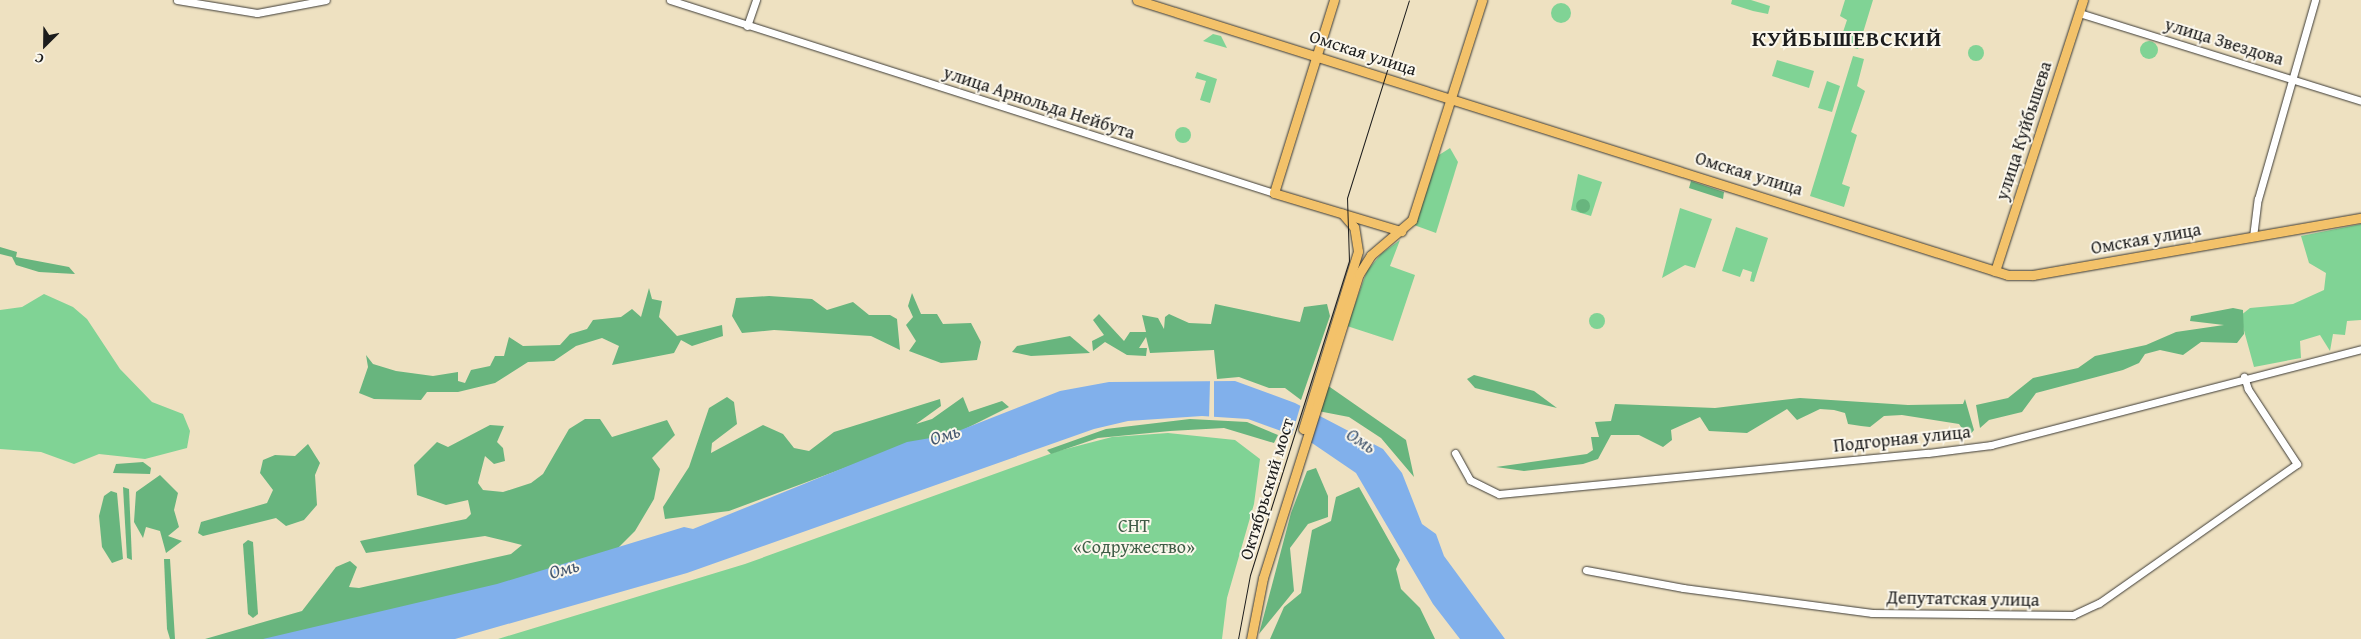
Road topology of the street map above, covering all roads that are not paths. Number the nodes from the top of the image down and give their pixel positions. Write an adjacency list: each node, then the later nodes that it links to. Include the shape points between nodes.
1 (177, 0): 2 (street, via 257,13)
2 (326, 0)
3 (670, 0): 11 (street, улица Арнольда Нейбута)
4 (756, 0): 11 (street)
5 (1137, 0): 12 (main road, Омская улица)
6 (1334, 0): 12 (main road)
7 (1482, 0): 14 (main road)
8 (2083, 0): 10 (main road, улица Куйбышева)
9 (2315, 0): 13 (street)
10 (2079, 13): 13 (street, улица Звездова); 21 (main road, улица Куйбышева)
11 (747, 26): 16 (street, улица Арнольда Нейбута)
12 (1317, 55): 14 (main road, Омская улица); 16 (main road)
13 (2293, 79): 15 (street, улица Звездова); 20 (street, via 2258,200)
14 (1451, 98): 19 (main road, via 1416,212); 21 (main road, Омская улица)
15 (2361, 101)
16 (1274, 193): 17 (main road, улица Арнольда Нейбута)
17 (1342, 213): 19 (main road, улица Арнольда Нейбута); 23 (main road, via 1354,227 1358,251)
18 (2361, 218): 20 (main road, Омская улица)
19 (1401, 231): 23 (main road, via 1371,255 1359,274)
20 (2253, 237): 21 (main road, Омская улица, via 2033,275)
21 (1995, 271)
22 (2361, 349): 24 (street, Подгорная улица)
23 (1331, 351): 27 (main road, Октябрьский мост, via 1257,577); 28 (main road, Октябрьский мост, via 1262,578)
24 (2244, 377): 25 (street, Подгорная улица, via 1991,445 1928,454 1499,494 1470,480); 26 (street, Депутатская улица, via 2248,389 2297,464 2098,603 2073,615 1872,613 1674,587)
25 (1456, 453)
26 (1586, 570)
27 (1245, 639)
28 (1251, 639)

